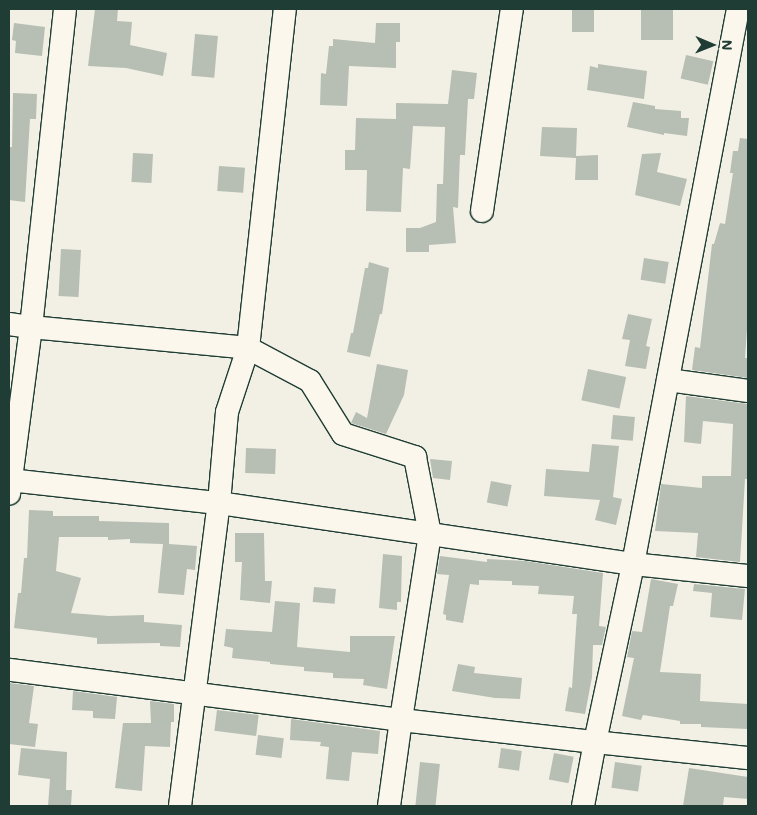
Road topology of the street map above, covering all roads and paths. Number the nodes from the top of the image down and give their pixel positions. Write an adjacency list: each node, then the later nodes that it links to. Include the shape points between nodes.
1 (64, 9): 7 (street)
2 (285, 9): 8 (street)
3 (512, 9): 5 (street)
4 (738, 9): 9 (street)
5 (482, 211)
6 (9, 324): 7 (street)
7 (31, 327): 8 (street); 11 (street)
8 (248, 348): 12 (street, via 227,412); 13 (street, via 310,380 343,434 415,457)
9 (668, 380): 10 (street); 14 (street)
10 (748, 391)
11 (9, 485): 12 (street)
12 (219, 503): 13 (street); 17 (street)
13 (430, 534): 14 (street); 18 (street)
14 (633, 564): 15 (street); 19 (street)
15 (748, 576)
16 (9, 670): 17 (street)
17 (194, 694): 18 (street); 21 (street)
18 (401, 720): 19 (street); 22 (street)
19 (594, 742): 20 (street); 23 (street)
20 (748, 758)
21 (180, 806)
22 (389, 806)
23 (583, 806)

